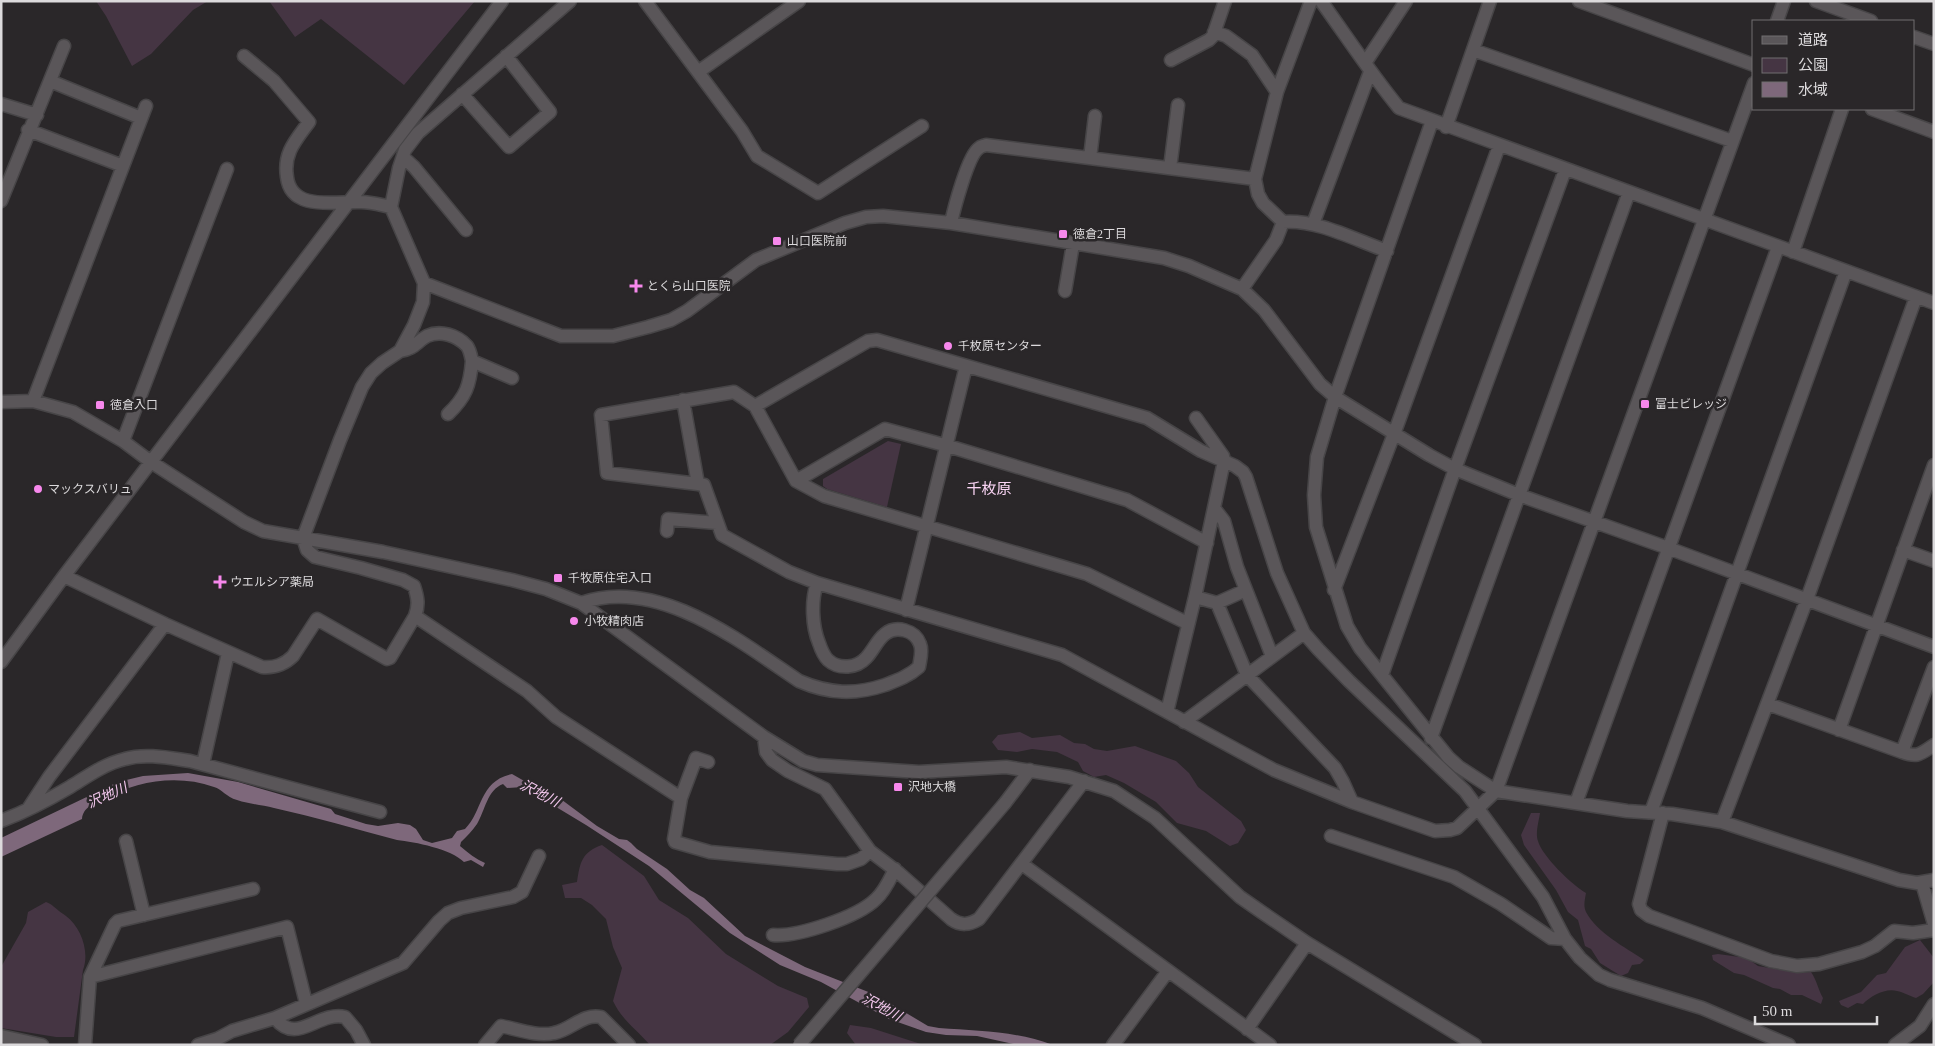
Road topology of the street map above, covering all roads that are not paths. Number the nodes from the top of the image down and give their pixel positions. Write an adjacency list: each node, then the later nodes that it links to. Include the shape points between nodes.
1 (502, 1): 52 (street)
2 (570, 1): 21 (street)
3 (645, 1): 25 (street)
4 (800, 1): 25 (street)
5 (1224, 1): 15 (street)
6 (1311, 1): 28 (street)
7 (1321, 1): 24 (street)
8 (1406, 1): 24 (street)
9 (1490, 1): 19 (street)
10 (1579, 1): 23 (street)
11 (1784, 1): 13 (street)
12 (1816, 1): 14 (street)
13 (1777, 20)
14 (1869, 20)
15 (1214, 32): 22 (street, via 1204,44); 28 (street, via 1226,36 1252,55)
16 (1915, 37): 17 (street)
17 (1934, 44)
18 (64, 46): 26 (street)
19 (1473, 50): 38 (street); 41 (street)
20 (244, 56): 52 (street, via 274,81 309,122 287,156 290,188 299,198 311,201)
21 (506, 56): 29 (street); 29 (street, via 550,112 509,147)
22 (1171, 60)
23 (1752, 64)
24 (1367, 67): 36 (street, via 1399,108); 57 (street)
25 (698, 72): 37 (street, via 757,156 818,192)
26 (50, 81): 34 (street); 45 (street, via 144,112)
27 (1752, 88): 41 (street)
28 (1277, 92): 49 (street)
29 (462, 94): 43 (street, via 411,140)
30 (1, 104): 34 (street)
31 (1178, 105): 46 (street)
32 (1842, 110): 62 (street)
33 (1875, 110): 40 (street)
34 (36, 115): 39 (street)
35 (1095, 116): 44 (street)
36 (1432, 122): 38 (street); 61 (street)
37 (922, 126)
38 (1446, 127): 42 (street)
39 (28, 130): 45 (street); 51 (street)
40 (1934, 132)
41 (1732, 141): 54 (street)
42 (1499, 146): 48 (street); 80 (street)
43 (403, 157): 53 (street); 58 (street)
44 (1090, 158): 46 (street); 56 (street, via 986,145 978,148 955,202)
45 (123, 166): 74 (street)
46 (1170, 168): 49 (street)
47 (227, 169): 81 (street)
48 (1565, 170): 50 (street); 85 (street)
49 (1255, 179): 55 (street, via 1263,203)
50 (1629, 192): 54 (street); 89 (street)
51 (1, 201)
52 (349, 202): 53 (street); 84 (street)
53 (391, 207): 64 (street)
54 (1704, 220): 60 (street); 91 (street)
55 (1283, 222): 57 (street); 65 (street, via 1276,240)
56 (951, 223): 59 (street); 64 (street, via 883,216 845,223 756,260 671,320 613,336 561,336)
57 (1313, 224): 61 (street)
58 (466, 230)
59 (1074, 244): 65 (street, via 1164,258); 66 (street)
60 (1778, 247): 62 (street); 97 (street)
61 (1387, 252): 73 (street)
62 (1793, 252): 63 (street)
63 (1846, 271): 67 (street); 100 (street)
64 (424, 283): 69 (street, via 423,302)
65 (1242, 289): 73 (street, via 1264,310 1320,384)
66 (1066, 291)
67 (1916, 297): 68 (street); 106 (street)
68 (1934, 303)
69 (400, 351): 70 (street, via 413,348 428,335 443,333 468,347); 95 (street, via 376,368 362,387)
70 (472, 360): 72 (street); 78 (street, via 466,392)
71 (966, 366): 77 (street, via 873,340); 82 (street); 83 (street, via 1147,418)
72 (512, 378)
73 (1334, 397): 80 (street); 104 (street, via 1317,457 1314,495 1316,527)
74 (33, 400): 76 (street); 81 (street, via 73,412)
75 (684, 400): 77 (street, via 734,392); 88 (street); 88 (street, via 601,415 607,473)
76 (1, 402)
77 (755, 406): 87 (street)
78 (448, 414)
79 (1196, 418): 83 (street)
80 (1394, 434): 85 (street); 104 (street)
81 (123, 441): 84 (street)
82 (948, 446): 87 (street, via 885,429); 93 (street); 96 (street, via 1127,500)
83 (1224, 461): 90 (street); 114 (street, via 1246,477 1277,573)
84 (151, 462): 95 (street, via 244,522 263,531); 101 (street)
85 (1455, 469): 89 (street); 121 (street)
86 (1933, 472): 98 (street)
87 (796, 481): 93 (street, via 824,496)
88 (698, 484): 92 (street, via 704,485)
89 (1519, 495): 91 (street); 127 (street)
90 (1214, 508): 96 (street); 103 (street, via 1224,521)
91 (1595, 522): 97 (street); 134 (street)
92 (717, 523): 94 (street, via 668,519); 102 (street, via 727,539)
93 (927, 528): 109 (street); 111 (street, via 1087,574)
94 (666, 531)
95 (303, 538): 107 (street, via 512,580); 110 (street, via 307,550 315,558 403,580 414,586 419,605)
96 (1207, 543): 105 (street)
97 (1668, 548): 100 (street); 137 (street)
98 (1903, 550): 99 (street); 113 (street)
99 (1934, 561)
100 (1736, 573): 106 (street); 141 (street)
101 (64, 576): 112 (street); 118 (street)
102 (817, 583): 107 (street, via 813,614 817,638 828,660 845,667 857,665 865,660 885,633 898,628 915,636 920,644 919,667 900,680 869,690 828,691 799,681 714,625 678,609 613,596); 109 (street)
103 (1246, 590): 108 (street); 117 (street)
104 (1334, 590): 121 (street, via 1347,626)
105 (1195, 597): 108 (street); 111 (street)
106 (1807, 599): 113 (street); 122 (street)
107 (581, 603): 126 (street)
108 (1217, 604): 120 (street)
109 (906, 610): 123 (street, via 1062,655)
110 (415, 616): 116 (street, via 387,659 317,619 293,656 276,667 262,667); 135 (street, via 527,691 556,717)
111 (1187, 623): 123 (street)
112 (165, 624): 116 (street); 139 (street)
113 (1876, 624): 115 (street); 125 (street)
114 (1304, 633): 117 (street); 138 (street, via 1465,791)
115 (1934, 647)
116 (228, 653): 131 (street)
117 (1272, 656): 120 (street)
118 (1, 662)
119 (1934, 667): 129 (street)
120 (1247, 675): 124 (street); 136 (street, via 1335,768)
121 (1382, 676): 127 (street)
122 (1768, 704): 125 (street); 143 (street)
123 (1166, 712): 124 (street)
124 (1184, 722): 136 (street, via 1274,770)
125 (1839, 730): 129 (street)
126 (764, 737): 132 (street, via 804,761 817,765 919,772 1006,767); 146 (street, via 766,752 772,760 825,789)
127 (1432, 738): 134 (street, via 1459,768)
128 (1934, 745): 129 (street, via 1919,755)
129 (1902, 752)
130 (708, 762): 135 (street, via 696,758)
131 (203, 764): 139 (street, via 158,756 126,758 95,770); 140 (street)
132 (1030, 770): 133 (street); 171 (street, bridge)
133 (1084, 781): 148 (street); 157 (street, via 1114,791 1155,818 1240,897)
134 (1496, 792): 137 (street); 138 (street)
135 (681, 798): 146 (street, via 675,842 710,852 847,864 861,859)
136 (1352, 802): 138 (street, via 1435,831 1457,828)
137 (1576, 803): 141 (street)
138 (1478, 808): 156 (street, via 1543,898)
139 (26, 811): 142 (street)
140 (380, 812)
141 (1656, 813): 143 (street); 154 (street, via 1639,904 1649,916 1771,961 1796,966 1819,964 1862,952 1894,931)
142 (1, 821)
143 (1722, 822): 150 (street, via 1875,873 1911,883)
144 (1331, 836): 156 (street, via 1454,877 1551,938)
145 (126, 841): 152 (street)
146 (870, 851): 149 (street)
147 (539, 856): 160 (street, via 522,892 448,912 403,963)
148 (1022, 864): 149 (street, via 979,919 960,924); 158 (street)
149 (895, 869): 155 (street, via 877,899 866,906 822,926)
150 (1928, 881): 153 (street)
151 (253, 889): 152 (street)
152 (144, 915): 159 (street, via 115,924)
153 (1934, 924)
154 (1934, 930)
155 (773, 935)
156 (1565, 938): 175 (street, via 1599,975 1702,1008)
157 (1306, 942): 163 (street); 174 (street)
158 (1168, 971): 163 (street); 172 (street)
159 (90, 977): 160 (street, via 286,927); 166 (street)
160 (306, 1004): 162 (street)
161 (1934, 1004): 176 (street, via 1920,1026)
162 (275, 1018): 167 (street); 168 (street, via 290,1034 298,1034 336,1017 345,1018)
163 (1247, 1029): 173 (street)
164 (1, 1036): 165 (street)
165 (38, 1044)
166 (85, 1045)
167 (198, 1045)
168 (364, 1045)
169 (485, 1045): 170 (street, via 501,1026 540,1034 555,1033 594,1016 601,1017)
170 (628, 1045)
171 (800, 1045)
172 (1113, 1045)
173 (1270, 1045)
174 (1475, 1045)
175 (1789, 1045)
176 (1895, 1045)

